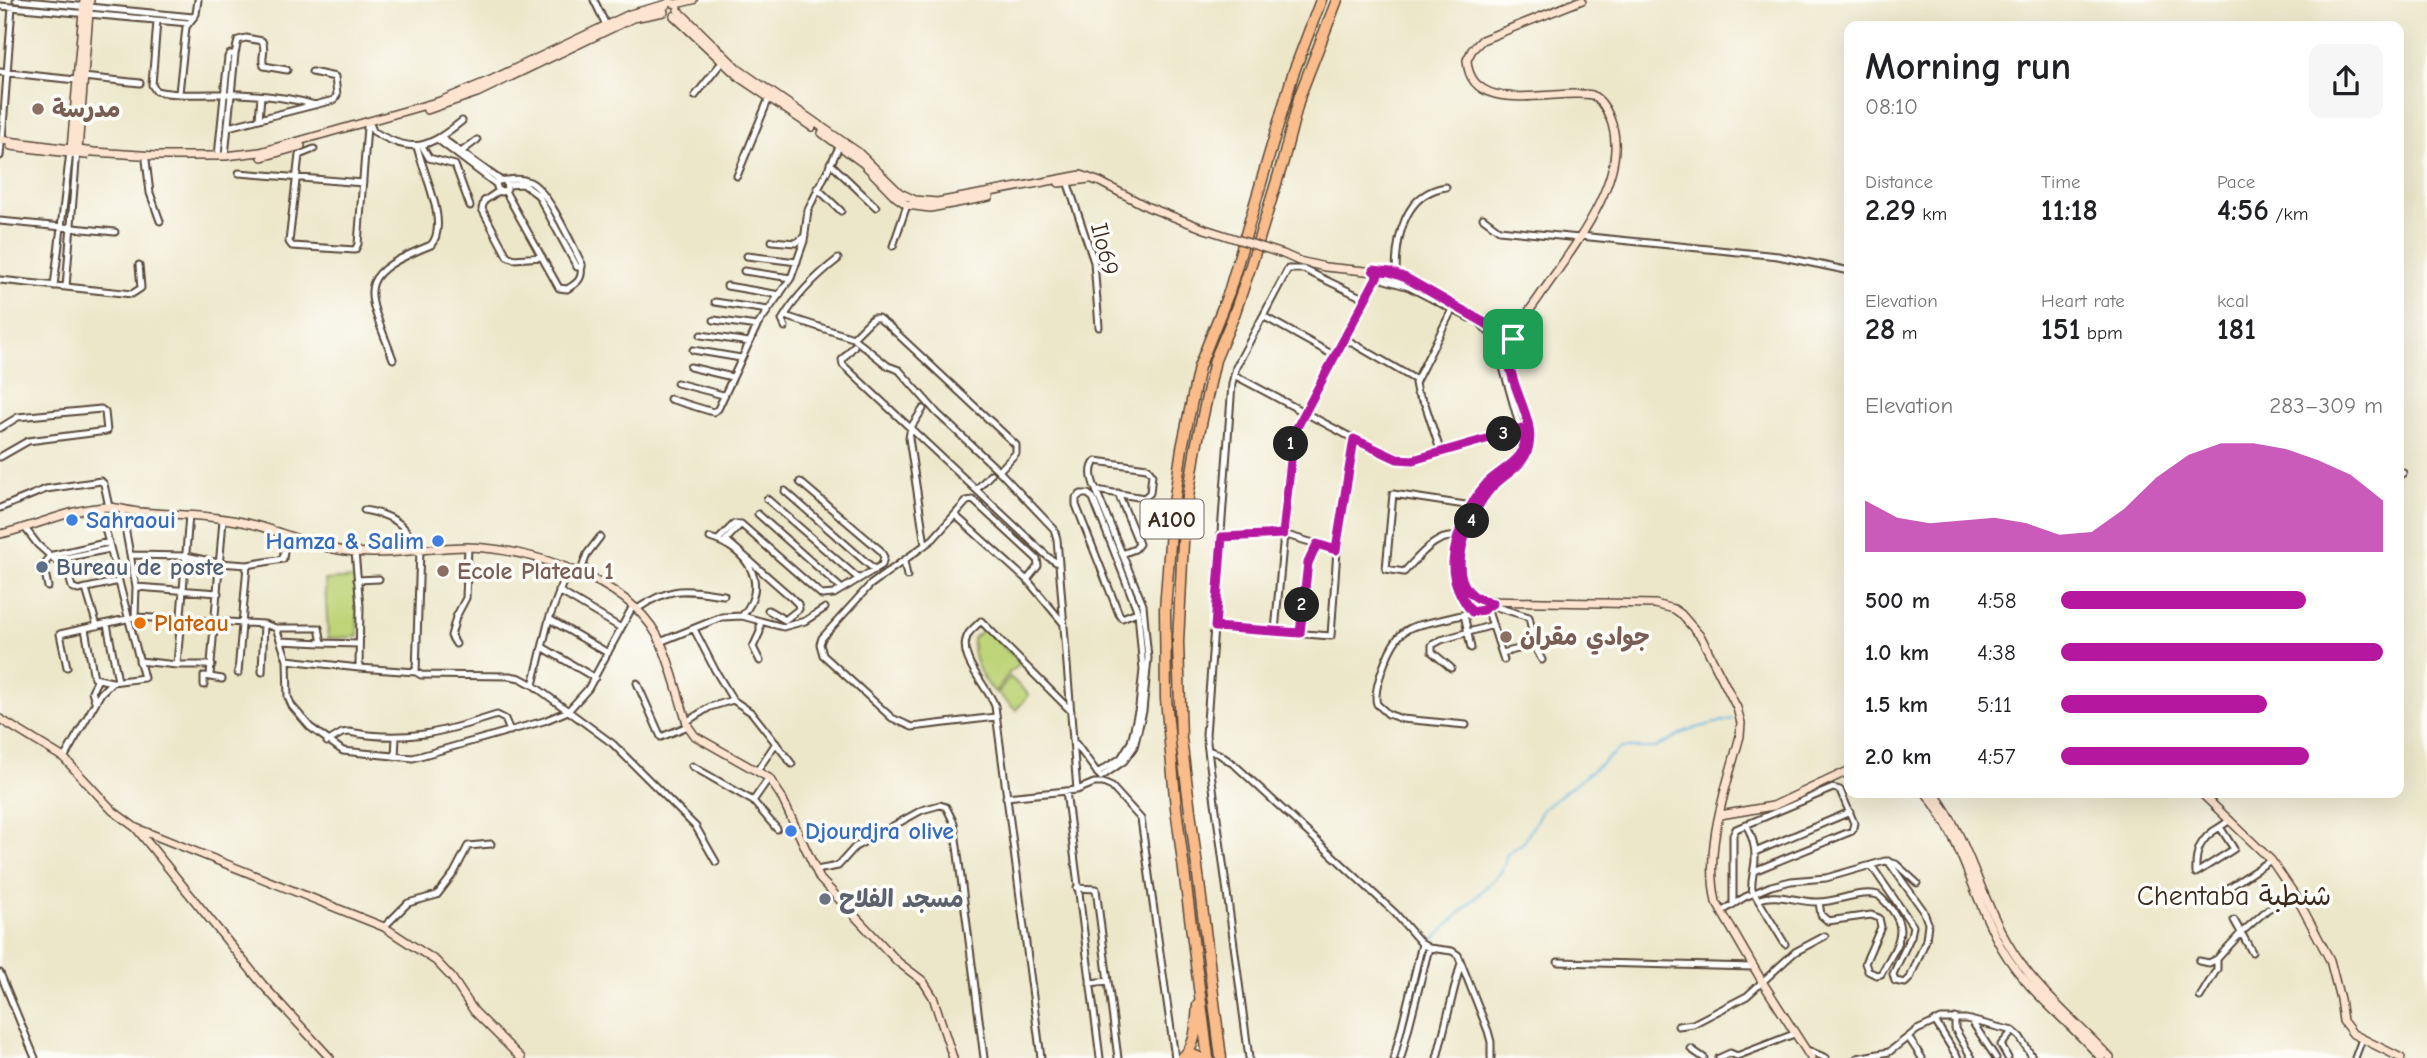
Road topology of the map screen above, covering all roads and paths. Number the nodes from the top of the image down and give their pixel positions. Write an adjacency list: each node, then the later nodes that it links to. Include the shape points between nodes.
1 (198, 0): 11 (street)
2 (594, 0): 14 (street)
3 (693, 0): 10 (main road)
4 (1321, 0): 313 (highway, A100, via 1293,74 1229,292 1199,367 1172,517 1165,609 1166,699)
5 (1337, 0): 338 (highway, A100, via 1300,95 1247,277 1215,360 1184,523 1178,642 1181,740)
6 (1582, 0): 66 (main road, via 1482,40 1467,60 1474,83 1489,93 1584,93 1604,105 1615,132 1614,163)
7 (13, 2): 8 (street); 9 (street); 18 (street)
8 (0, 6)
9 (86, 7): 11 (street); 12 (street); 20 (main road)
10 (674, 8): 14 (main road, via 639,10); 16 (main road); 31 (main road, via 633,18 465,97); 36 (main road, via 738,69)
11 (193, 17): 13 (street)
12 (158, 21): 13 (street); 22 (street, via 153,87)
13 (188, 23): 22 (street)
14 (606, 25): 42 (main road, via 440,101 269,150)
15 (235, 54): 17 (street, via 240,39 260,40 264,66); 23 (street); 24 (street, via 228,57)
16 (722, 62): 26 (street); 27 (main road)
17 (287, 70)
18 (3, 72): 20 (street); 35 (street)
19 (312, 72): 28 (street, via 336,79 336,98)
20 (80, 79): 21 (street); 39 (main road)
21 (140, 83)
22 (178, 93): 24 (street)
23 (231, 94): 24 (street); 25 (street); 32 (street)
24 (223, 95): 42 (street)
25 (261, 96): 28 (street); 29 (street)
26 (695, 96)
27 (769, 98): 36 (main road); 47 (street)
28 (315, 105): 29 (street)
29 (259, 119): 32 (street)
30 (462, 121): 33 (street)
31 (369, 126): 37 (street, via 388,139); 43 (main road, via 253,158); 51 (street)
32 (228, 127): 42 (street)
33 (439, 138): 37 (street); 40 (street); 45 (street)
34 (477, 140): 40 (street)
35 (1, 143): 39 (main road); 41 (street)
36 (841, 143): 44 (street); 49 (main road, via 900,192 920,201 937,202 1076,175); 55 (main road)
37 (419, 146): 56 (street, via 429,158 455,165); 103 (street, via 438,225 435,240 383,268 370,290)
38 (314, 149): 48 (street, via 299,153)
39 (74, 152): 42 (main road); 43 (main road); 62 (street); 63 (street)
40 (461, 152): 45 (street)
41 (0, 156)
42 (222, 156)
43 (146, 160): 61 (street)
44 (830, 163): 54 (street); 57 (street)
45 (474, 164): 52 (street)
46 (239, 173): 48 (street)
47 (737, 176)
48 (296, 178): 51 (street); 51 (street, via 289,244 349,251 358,246)
49 (1093, 179): 50 (main road); 76 (main road, bridge, via 1148,207 1299,261)
50 (1066, 181): 55 (main road, via 930,208); 93 (street, Ilo69, via 1094,262)
51 (363, 183)
52 (503, 186): 70 (street); 70 (street, via 484,201 482,209 505,254 514,259); 70 (street, via 526,185 544,200 581,268 579,281 562,290)
53 (1446, 187): 77 (street, via 1428,192 1408,210)
54 (817, 188): 58 (street); 65 (street)
55 (908, 205): 68 (street)
56 (470, 206)
57 (876, 207)
58 (841, 211)
59 (1483, 218): 66 (street, via 1499,230)
60 (0, 221): 62 (street)
61 (160, 221)
62 (62, 227): 63 (street); 80 (street)
63 (71, 228): 64 (street); 82 (street)
64 (115, 232)
65 (805, 235): 67 (street, via 796,243); 72 (street)
66 (1579, 237): 74 (street, via 1790,257); 97 (main road)
67 (772, 242)
68 (893, 246)
69 (747, 256): 72 (street)
70 (542, 257)
71 (838, 260): 88 (street, via 809,285)
72 (797, 262): 78 (street)
73 (139, 265): 82 (street, via 141,288 132,295)
74 (1844, 270)
75 (744, 271): 78 (street)
76 (1375, 273): 77 (main road); 84 (street); 87 (street)
77 (1396, 274): 97 (main road)
78 (791, 278): 83 (street)
79 (0, 280): 80 (street)
80 (54, 286): 82 (street)
81 (727, 286): 83 (street)
82 (66, 287)
83 (780, 295): 86 (street)
84 (1365, 299): 89 (street, via 1303,269 1291,268); 96 (street)
85 (715, 302): 86 (street)
86 (768, 310): 91 (street)
87 (1452, 310): 107 (street); 115 (street, via 1483,325 1492,335)
88 (785, 316): 92 (street); 95 (street)
89 (1262, 316): 101 (street); 105 (street)
90 (713, 320): 91 (street)
91 (757, 326): 98 (street)
92 (785, 327)
93 (1099, 327)
94 (701, 335): 98 (street)
95 (853, 338): 119 (street, via 900,371); 119 (street, via 878,318 952,382 1016,445 1016,453)
96 (1344, 338): 101 (street); 107 (street)
97 (1513, 339): 180 (main road, via 1509,363 1530,433 1528,450 1480,503 1460,562 1466,588)
98 (748, 342): 102 (street)
99 (854, 346): 113 (street, via 843,365)
100 (693, 350): 102 (street)
101 (1335, 356): 112 (street)
102 (741, 358): 106 (street)
103 (393, 359)
104 (690, 367): 106 (street)
105 (1234, 374): 112 (street); 142 (street)
106 (732, 377): 109 (street)
107 (1416, 380): 117 (street)
108 (677, 383): 109 (street)
109 (723, 395): 110 (street, via 714,412)
110 (670, 399)
111 (923, 409): 113 (street)
112 (1305, 412): 116 (street); 139 (street, via 1292,440)
113 (911, 427): 122 (street); 147 (street)
114 (0, 428): 118 (street, via 18,417 101,409 107,431 27,440)
115 (1521, 429): 117 (street); 127 (street, via 1521,453 1485,485)
116 (1354, 439): 117 (street, via 1397,459); 152 (street)
117 (1441, 453)
118 (0, 457)
119 (999, 471): 161 (street, via 1054,529)
120 (991, 474): 122 (street)
121 (800, 482): 164 (street, via 883,553 882,565)
122 (977, 489): 161 (street)
123 (1096, 490): 125 (street); 125 (street, via 1091,473 1096,461 1150,470 1147,497); 154 (street)
124 (785, 491): 164 (street)
125 (1118, 493): 154 (street, via 1139,543)
126 (767, 499): 168 (street)
127 (1472, 506): 144 (street); 144 (street, via 1393,494 1386,569 1404,572 1441,539)
128 (109, 507): 129 (street, via 101,481 46,489); 130 (main road); 132 (main road)
129 (0, 508)
130 (100, 509): 137 (main road); 146 (street)
131 (364, 510): 151 (street, via 401,524)
132 (122, 511): 134 (main road); 156 (street)
133 (758, 514): 176 (street)
134 (189, 515): 136 (main road); 157 (street)
135 (955, 515): 147 (street); 170 (street); 170 (street, via 967,502 976,502 1037,559 1037,568)
136 (223, 520): 140 (main road); 160 (street)
137 (25, 528): 138 (main road); 155 (street)
138 (0, 534)
139 (1283, 534): 142 (street); 148 (street); 204 (street)
140 (286, 535): 153 (main road); 162 (street, via 283,559)
141 (600, 537): 165 (street, via 586,554)
142 (1222, 537): 199 (street)
143 (710, 538): 145 (street)
144 (1459, 538): 185 (street, via 1454,572)
145 (722, 541): 176 (street, via 734,524 741,524 819,593 830,596); 183 (street, via 792,597 799,609 785,620); 187 (street, via 749,565 756,580 755,596)
146 (109, 542): 150 (street); 155 (street)
147 (925, 544): 159 (street)
148 (1317, 544): 152 (street); 206 (street, via 1308,563)
149 (468, 547): 151 (main road); 163 (main road, via 528,555); 211 (street, via 466,598 452,636)
150 (110, 549): 158 (street); 171 (street)
151 (417, 549): 153 (main road); 228 (street)
152 (1336, 550): 206 (street, via 1331,636)
153 (355, 552): 169 (street)
154 (1122, 554): 184 (street)
155 (49, 555): 158 (street); 172 (street, via 44,567)
156 (131, 555): 157 (street); 173 (street)
157 (186, 556): 160 (street); 175 (street)
158 (64, 559): 174 (street, via 72,587)
159 (904, 561): 166 (street); 242 (street, via 870,585 822,638 823,655 905,726)
160 (219, 563): 162 (street); 178 (street)
161 (1059, 564): 196 (street)
162 (247, 565): 193 (street)
163 (568, 569): 165 (main road); 177 (street)
164 (875, 570): 168 (street)
165 (580, 575): 181 (main road, via 607,586)
166 (906, 576)
167 (379, 579): 169 (street)
168 (859, 579): 176 (street)
169 (358, 580): 210 (street)
170 (1027, 580): 196 (street)
171 (119, 581): 174 (street); 188 (street)
172 (48, 587)
173 (136, 587): 175 (street); 188 (street)
174 (86, 589): 198 (street)
175 (184, 589): 178 (street); 189 (street)
176 (842, 589)
177 (559, 592): 190 (street); 201 (street)
178 (218, 593): 191 (street)
179 (724, 595): 181 (street, via 674,590)
180 (1490, 605): 185 (street); 197 (street); 212 (street, via 1529,617); 273 (main road, via 1655,604 1674,609 1687,619 1701,637 1740,717 1740,736)
181 (635, 607): 201 (street); 208 (main road)
182 (825, 608): 192 (street, via 805,621 783,627)
183 (768, 610)
184 (1141, 611): 184 (street, via 1093,498 1079,495 1076,505 1119,614 1125,618); 260 (street, via 1148,658 1141,722 1130,754)
185 (1472, 612): 186 (street)
186 (1464, 614): 205 (street); 245 (street, via 1402,633 1375,695 1382,709 1402,719)
187 (742, 617): 192 (street); 203 (street, via 722,617)
188 (132, 618): 189 (street); 194 (street); 220 (street)
189 (182, 619): 191 (street); 223 (street)
190 (549, 619): 213 (street); 215 (street)
191 (216, 621): 193 (street); 222 (street)
192 (760, 621): 221 (street, via 753,647)
193 (242, 622): 195 (street); 229 (street)
194 (107, 624): 198 (street); 234 (street)
195 (264, 624): 200 (street); 227 (street)
196 (1065, 625): 241 (street)
197 (1493, 625): 205 (street); 216 (street)
198 (97, 626): 202 (street)
199 (1215, 627): 204 (street); 251 (street, via 1206,720)
200 (276, 628): 207 (street); 209 (street, via 319,628)
201 (621, 628): 215 (street)
202 (85, 629): 224 (street, via 60,634); 232 (street, via 94,678)
203 (694, 629): 208 (street); 238 (street)
204 (1275, 631): 206 (street)
205 (1468, 632): 214 (street); 226 (street, via 1431,647)
206 (1300, 633)
207 (281, 641): 209 (street); 217 (street)
208 (660, 642): 244 (main road)
209 (323, 643): 210 (street)
210 (359, 644): 225 (street)
211 (456, 644)
212 (1535, 645): 216 (street); 219 (street)
213 (544, 648): 231 (street); 237 (street)
214 (1471, 648)
215 (608, 653): 231 (street)
216 (1502, 653): 218 (street)
217 (287, 660): 225 (street); 249 (street, via 286,685 292,706)
218 (1504, 660)
219 (1542, 660)
220 (139, 661): 223 (street); 234 (street, via 144,678)
221 (760, 661)
222 (212, 664): 223 (street); 230 (street)
223 (177, 665)
224 (67, 667)
225 (359, 668): 228 (street)
226 (1451, 668)
227 (262, 672)
228 (416, 672): 237 (street, via 510,676)
229 (237, 673)
230 (210, 675): 233 (street); 236 (street, via 204,676)
231 (595, 678): 240 (street)
232 (98, 679): 234 (street); 239 (street, via 92,691)
233 (222, 679)
234 (115, 681): 239 (street)
235 (637, 683): 244 (street, via 661,737)
236 (204, 685)
237 (533, 685): 240 (street)
238 (733, 700): 244 (street, via 710,707); 250 (street, via 752,713)
239 (95, 701): 253 (street)
240 (568, 711): 246 (street); 283 (street, via 613,744 696,827)
241 (1071, 711): 242 (street, via 981,621 969,634 966,650 992,697); 248 (street)
242 (996, 717): 266 (street)
243 (0, 719): 253 (main road)
244 (687, 724): 258 (main road, via 695,736)
245 (1466, 725)
246 (510, 731): 247 (street, via 505,719 497,715 421,736); 252 (street, via 425,756)
247 (396, 737): 249 (street, via 349,732); 252 (street)
248 (1073, 738): 255 (street); 257 (street)
249 (327, 742): 252 (street, via 343,751)
250 (776, 743): 254 (street); 258 (street)
251 (1208, 750): 300 (street, via 1236,766 1395,913); 339 (street)
252 (395, 757)
253 (64, 758): 277 (main road, via 113,811)
254 (792, 764)
255 (1089, 764): 257 (street); 260 (street)
256 (692, 766): 271 (street)
257 (1076, 769): 263 (street)
258 (757, 771): 261 (main road)
259 (1844, 774): 273 (main road, via 1773,806)
260 (1099, 775): 262 (street)
261 (769, 778): 271 (street); 285 (main road)
262 (1109, 785): 263 (street, via 1097,783); 334 (street, via 1143,824)
263 (1077, 790): 264 (street)
264 (1066, 791): 266 (street); 288 (street)
265 (1844, 796): 275 (street, via 1835,788)
266 (1006, 797): 331 (street)
267 (1845, 798): 272 (street)
268 (1929, 798): 354 (main road, via 1952,833 2007,957)
269 (1937, 798): 355 (main road, via 1957,829 2015,956)
270 (2206, 798): 274 (main road)
271 (753, 801): 278 (street)
272 (1850, 811): 280 (street); 286 (street, via 1855,825 1852,831)
273 (1720, 815): 295 (main road, via 1713,889)
274 (2230, 820): 276 (street); 281 (main road)
275 (1746, 824): 280 (street); 294 (street, via 1733,835)
276 (2220, 827): 276 (street, via 2234,849 2196,873 2200,843)
277 (136, 828): 297 (main road); 327 (main road, via 263,985)
278 (777, 829)
279 (491, 844): 297 (street, via 468,846 437,895 408,902)
280 (1755, 852): 286 (street)
281 (2271, 860): 290 (street); 291 (main road)
282 (1888, 861): 284 (street); 284 (street, via 1928,923 1926,940 1905,984 1897,983 1893,974 1913,933 1912,923); 287 (street)
283 (716, 862)
284 (1871, 865): 289 (street)
285 (816, 870): 329 (main road, via 898,961 923,981 933,997); 330 (street, via 838,866 855,846 922,810 946,807 954,823)
286 (1754, 871): 289 (street)
287 (1917, 883)
288 (1077, 888): 310 (street, via 1096,889); 311 (street)
289 (1754, 893): 292 (street); 294 (street)
290 (2216, 896)
291 (2296, 896): 298 (street, via 2268,909); 322 (main road, via 2330,960 2343,1021)
292 (1758, 900): 293 (street); 301 (street)
293 (1819, 902): 293 (street, via 1871,894 1883,900 1901,932 1879,975 1868,971 1865,963 1881,927 1879,919 1871,915 1828,921 1821,915)
294 (1733, 904): 295 (street)
295 (1721, 912): 308 (main road)
296 (2234, 920): 298 (street)
297 (384, 927): 328 (main road, via 436,961 474,1011)
298 (2241, 933): 303 (street); 304 (street)
299 (1825, 936): 312 (street, via 1795,952)
300 (1422, 944): 302 (street); 340 (street)
301 (1785, 944)
302 (1429, 948): 307 (street, via 1454,952); 341 (street)
303 (2252, 952)
304 (2217, 959): 305 (street); 314 (street, via 2217,969)
305 (2199, 961)
306 (1558, 962): 308 (street)
307 (1461, 964): 342 (street); 343 (street, via 1488,1031)
308 (1754, 967): 312 (main road)
309 (0, 973): 326 (street)
310 (1108, 981): 311 (street); 333 (street)
311 (1090, 983): 332 (street)
312 (1763, 983): 318 (street, via 1693,1024); 320 (main road)
313 (1200, 991): 335 (highway, via 1193,1042); 337 (highway, A100)
314 (2200, 997)
315 (1955, 1018): 316 (street); 317 (street); 350 (street, via 1956,1032)
316 (1971, 1020): 319 (street); 351 (street)
317 (1934, 1021): 321 (street); 349 (street)
318 (1678, 1026)
319 (2013, 1031): 352 (street, via 2001,1045); 353 (street)
320 (1794, 1034): 324 (main road); 345 (street, via 1737,1056 1730,1053)
321 (1908, 1037): 325 (street); 348 (street)
322 (2362, 1039): 356 (street); 357 (main road)
323 (1691, 1049): 344 (street)
324 (1809, 1054): 346 (street)
325 (1883, 1056): 347 (street)
326 (35, 1058)
327 (330, 1058)
328 (521, 1058)
329 (953, 1058)
330 (984, 1058)
331 (1041, 1058)
332 (1100, 1058)
333 (1118, 1058)
334 (1175, 1058)
335 (1184, 1058): 336 (highway)
336 (1200, 1058)
337 (1208, 1058)
338 (1221, 1058)
339 (1250, 1058)
340 (1394, 1058)
341 (1401, 1058)
342 (1437, 1058)
343 (1492, 1058)
344 (1704, 1058)
345 (1719, 1058)
346 (1826, 1058)
347 (1857, 1058)
348 (1922, 1058)
349 (1958, 1058)
350 (1972, 1058)
351 (1996, 1058)
352 (2008, 1058)
353 (2033, 1058)
354 (2101, 1058)
355 (2110, 1058)
356 (2355, 1058)
357 (2401, 1058)

